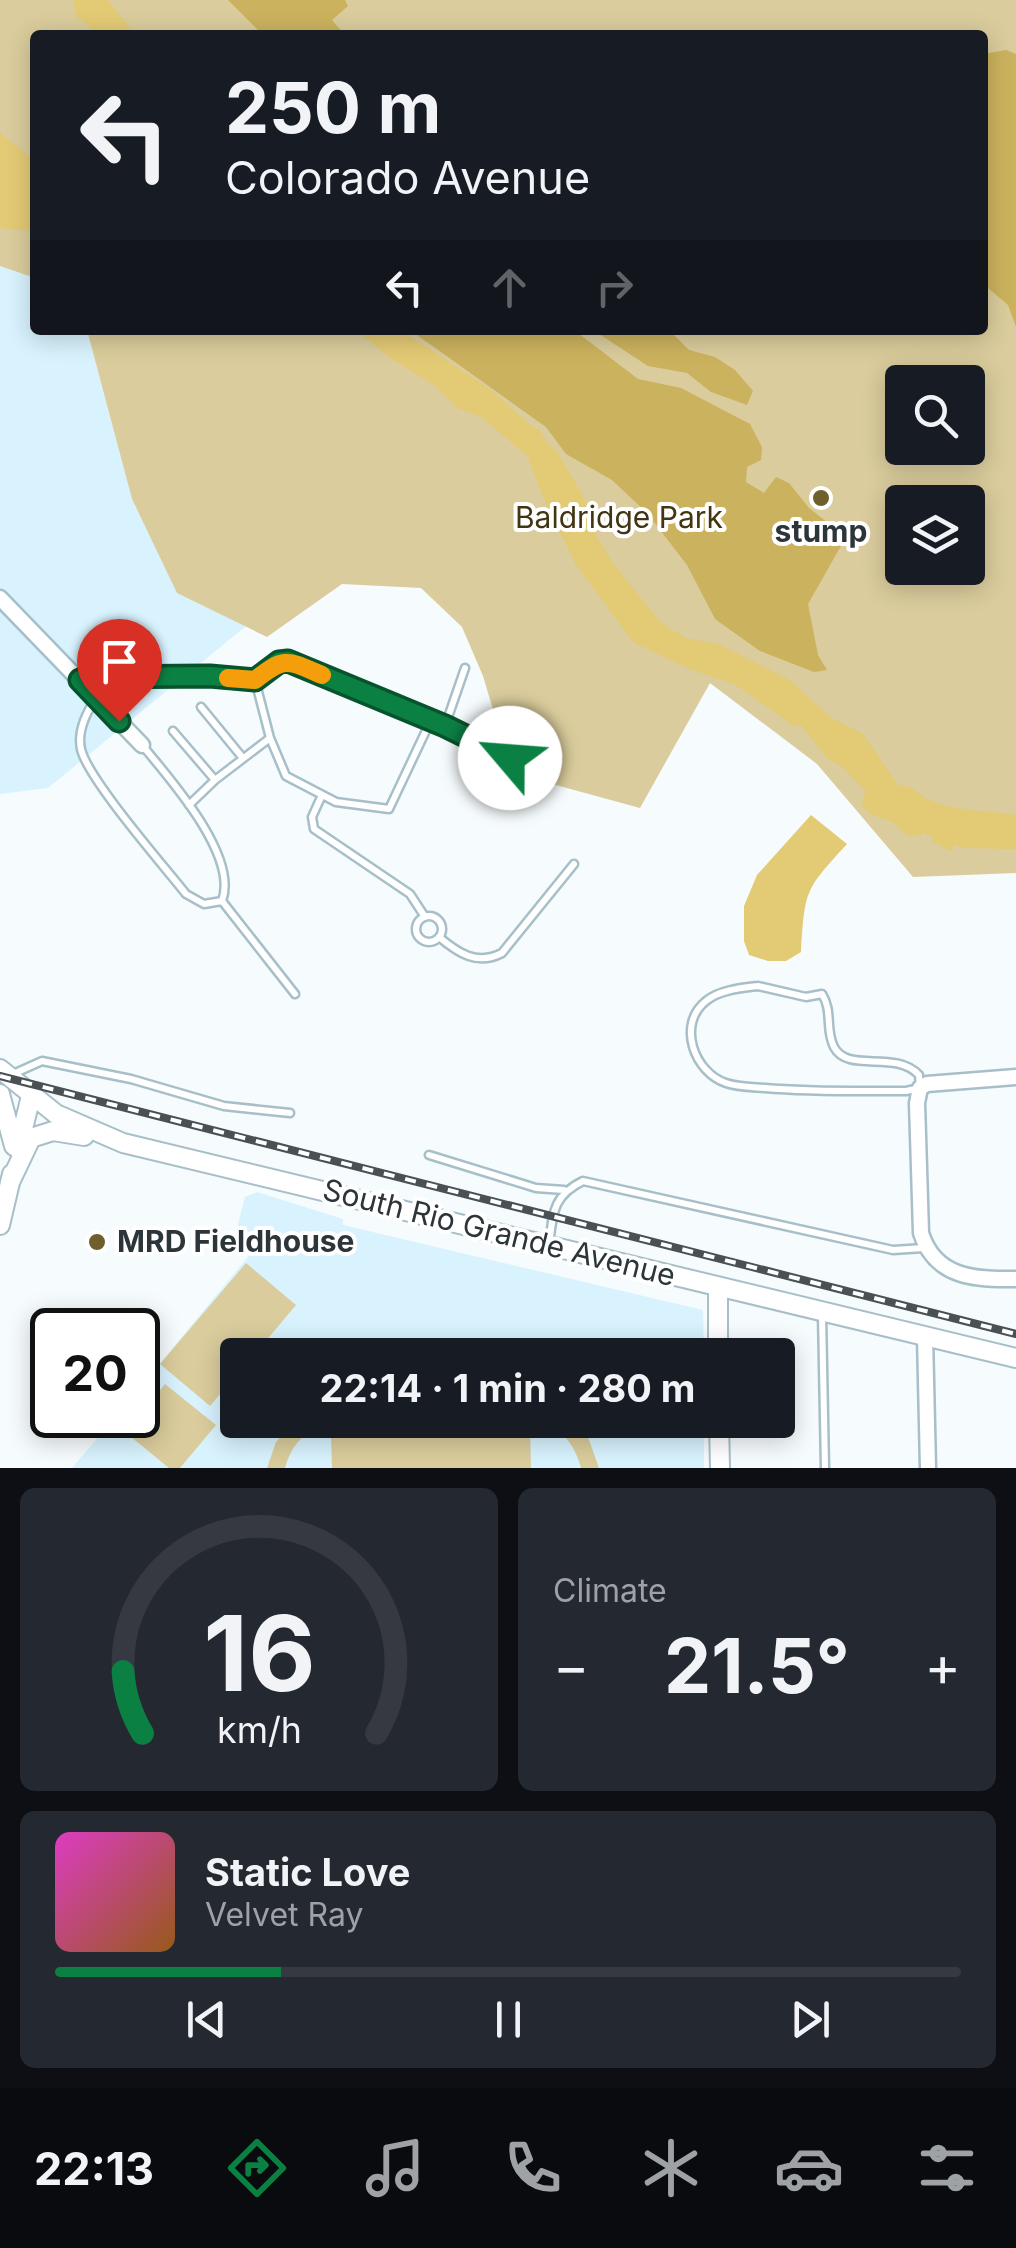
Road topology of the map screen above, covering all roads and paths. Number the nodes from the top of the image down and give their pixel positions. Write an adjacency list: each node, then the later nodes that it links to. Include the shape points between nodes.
1 (0, 598): 3 (street)
2 (465, 668): 8 (lane)
3 (80, 680): 4 (lane); 5 (street)
4 (255, 680): 7 (lane, via 288,661); 10 (lane)
5 (96, 696): 11 (street); 18 (lane, via 80,738 96,778 186,894 204,904)
6 (201, 706): 12 (lane)
7 (430, 720): 8 (lane); 15 (lane, via 389,809)
8 (445, 726): 13 (lane, via 510,756)
9 (173, 731): 14 (lane)
10 (270, 738): 12 (lane); 15 (lane, via 286,776)
11 (142, 745): 16 (lane)
12 (242, 758): 14 (lane)
13 (502, 776)
14 (215, 780): 16 (lane)
15 (322, 795): 19 (lane, via 314,828 410,894)
16 (188, 805): 18 (lane, via 224,871)
17 (574, 864): 20 (lane, via 502,953 474,958)
18 (222, 901): 21 (lane)
19 (425, 917): 20 (lane, via 440,922); 20 (lane, via 417,926 420,938)
20 (439, 937)
21 (295, 994)
22 (1016, 1077): 24 (street)
23 (3, 1080): 25 (street, South Rio Grande Avenue); 26 (lane, via 42,1061 224,1106); 29 (street)
24 (920, 1088): 24 (lane, via 789,1091 727,1084 701,1068 692,1031 706,1000 736,989 822,994 840,1055 903,1063 919,1075); 34 (street, via 920,1215)
25 (32, 1096): 27 (street, South Rio Grande Avenue, via 76,1125); 29 (street)
26 (290, 1113)
27 (122, 1143): 30 (street, via 38,1134); 33 (street, South Rio Grande Avenue)
28 (429, 1155): 31 (lane, via 536,1188)
29 (16, 1156): 30 (street)
30 (10, 1182): 32 (street)
31 (565, 1190): 33 (lane); 34 (lane, via 583,1181)
32 (0, 1224)
33 (548, 1246): 36 (street, South Rio Grande Avenue)
34 (930, 1254): 35 (street, via 958,1275)
35 (1016, 1278)
36 (718, 1286): 37 (street, South Rio Grande Avenue); 39 (street)
37 (822, 1310): 38 (street, South Rio Grande Avenue); 43 (lane)
38 (925, 1336): 40 (street, South Rio Grande Avenue); 44 (street)
39 (718, 1338)
40 (1016, 1358)
41 (719, 1438): 42 (street)
42 (720, 1468)
43 (825, 1468)
44 (928, 1468)

